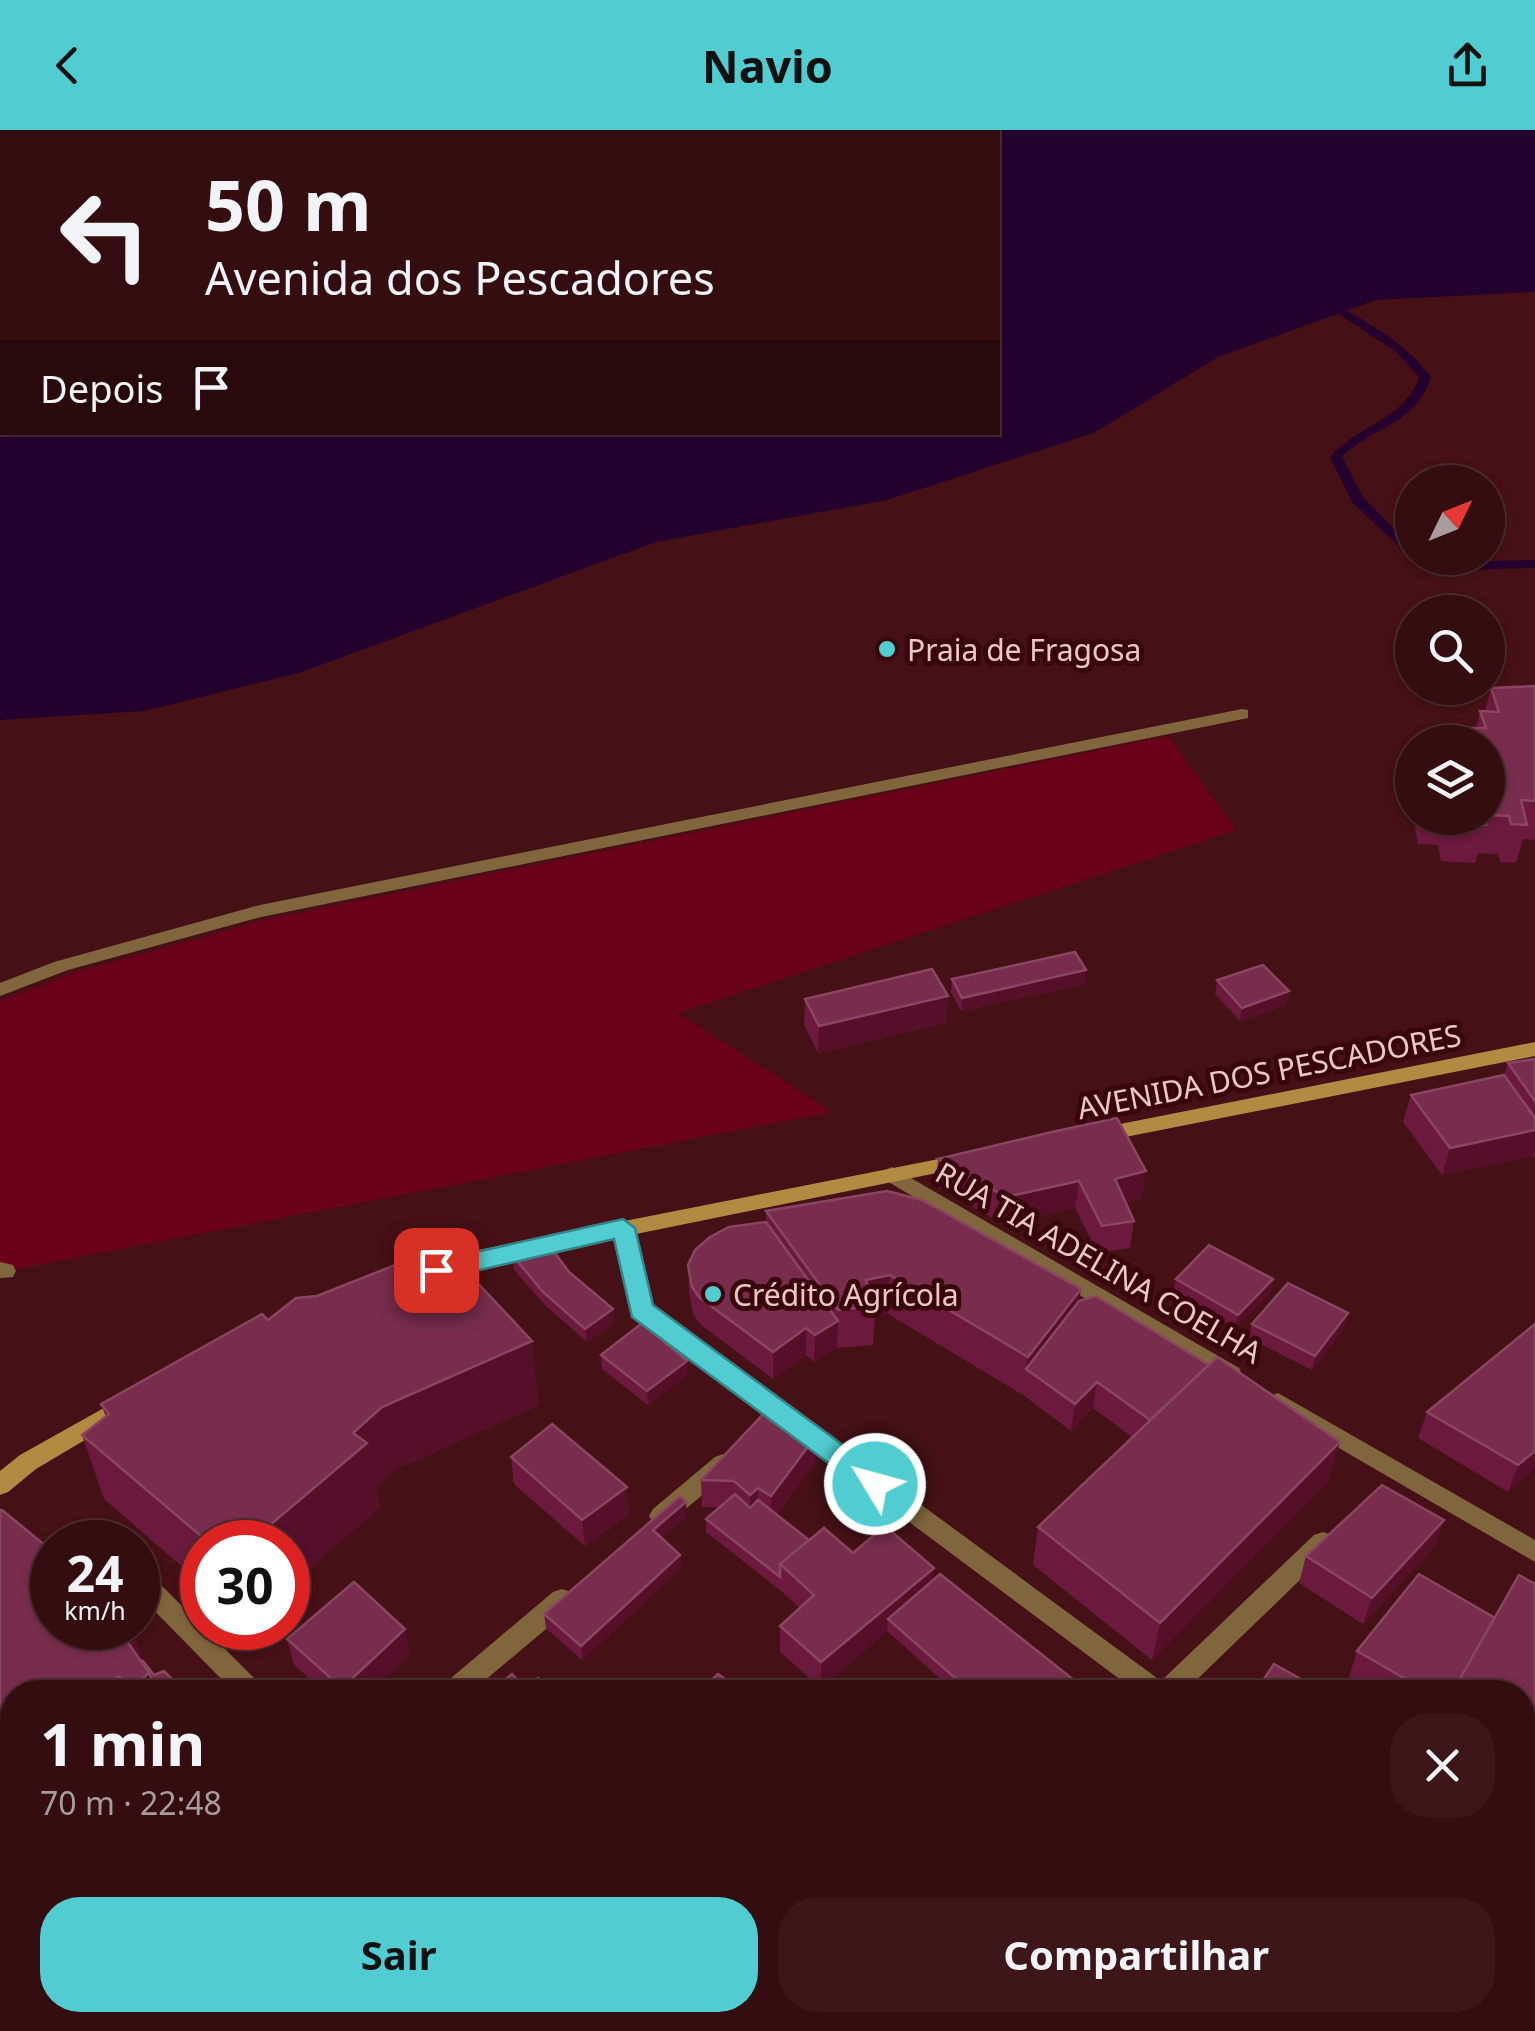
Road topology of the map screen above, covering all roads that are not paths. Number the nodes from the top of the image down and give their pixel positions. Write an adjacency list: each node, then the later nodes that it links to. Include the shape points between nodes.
1 (1242, 714): 2 (street, via 260,912 61,966)
2 (0, 990)
3 (1535, 1049): 4 (street, AVENIDA DOS PESCADORES)
4 (1087, 1137)
5 (990, 1156): 6 (street)
6 (892, 1175): 7 (street); 14 (street, RUA TIA ADELINA COELHA, via 1253,1387 1390,1478)
7 (623, 1228): 8 (street); 19 (street, via 641,1310 774,1420)
8 (414, 1278)
9 (146, 1394): 11 (street)
10 (737, 1452): 13 (street)
11 (0, 1485)
12 (1340, 1527): 20 (street)
13 (648, 1528)
14 (1535, 1552)
15 (588, 1578): 18 (street)
16 (160, 1600): 17 (street)
17 (239, 1680)
18 (468, 1680)
19 (1139, 1680)
20 (1181, 1680)

